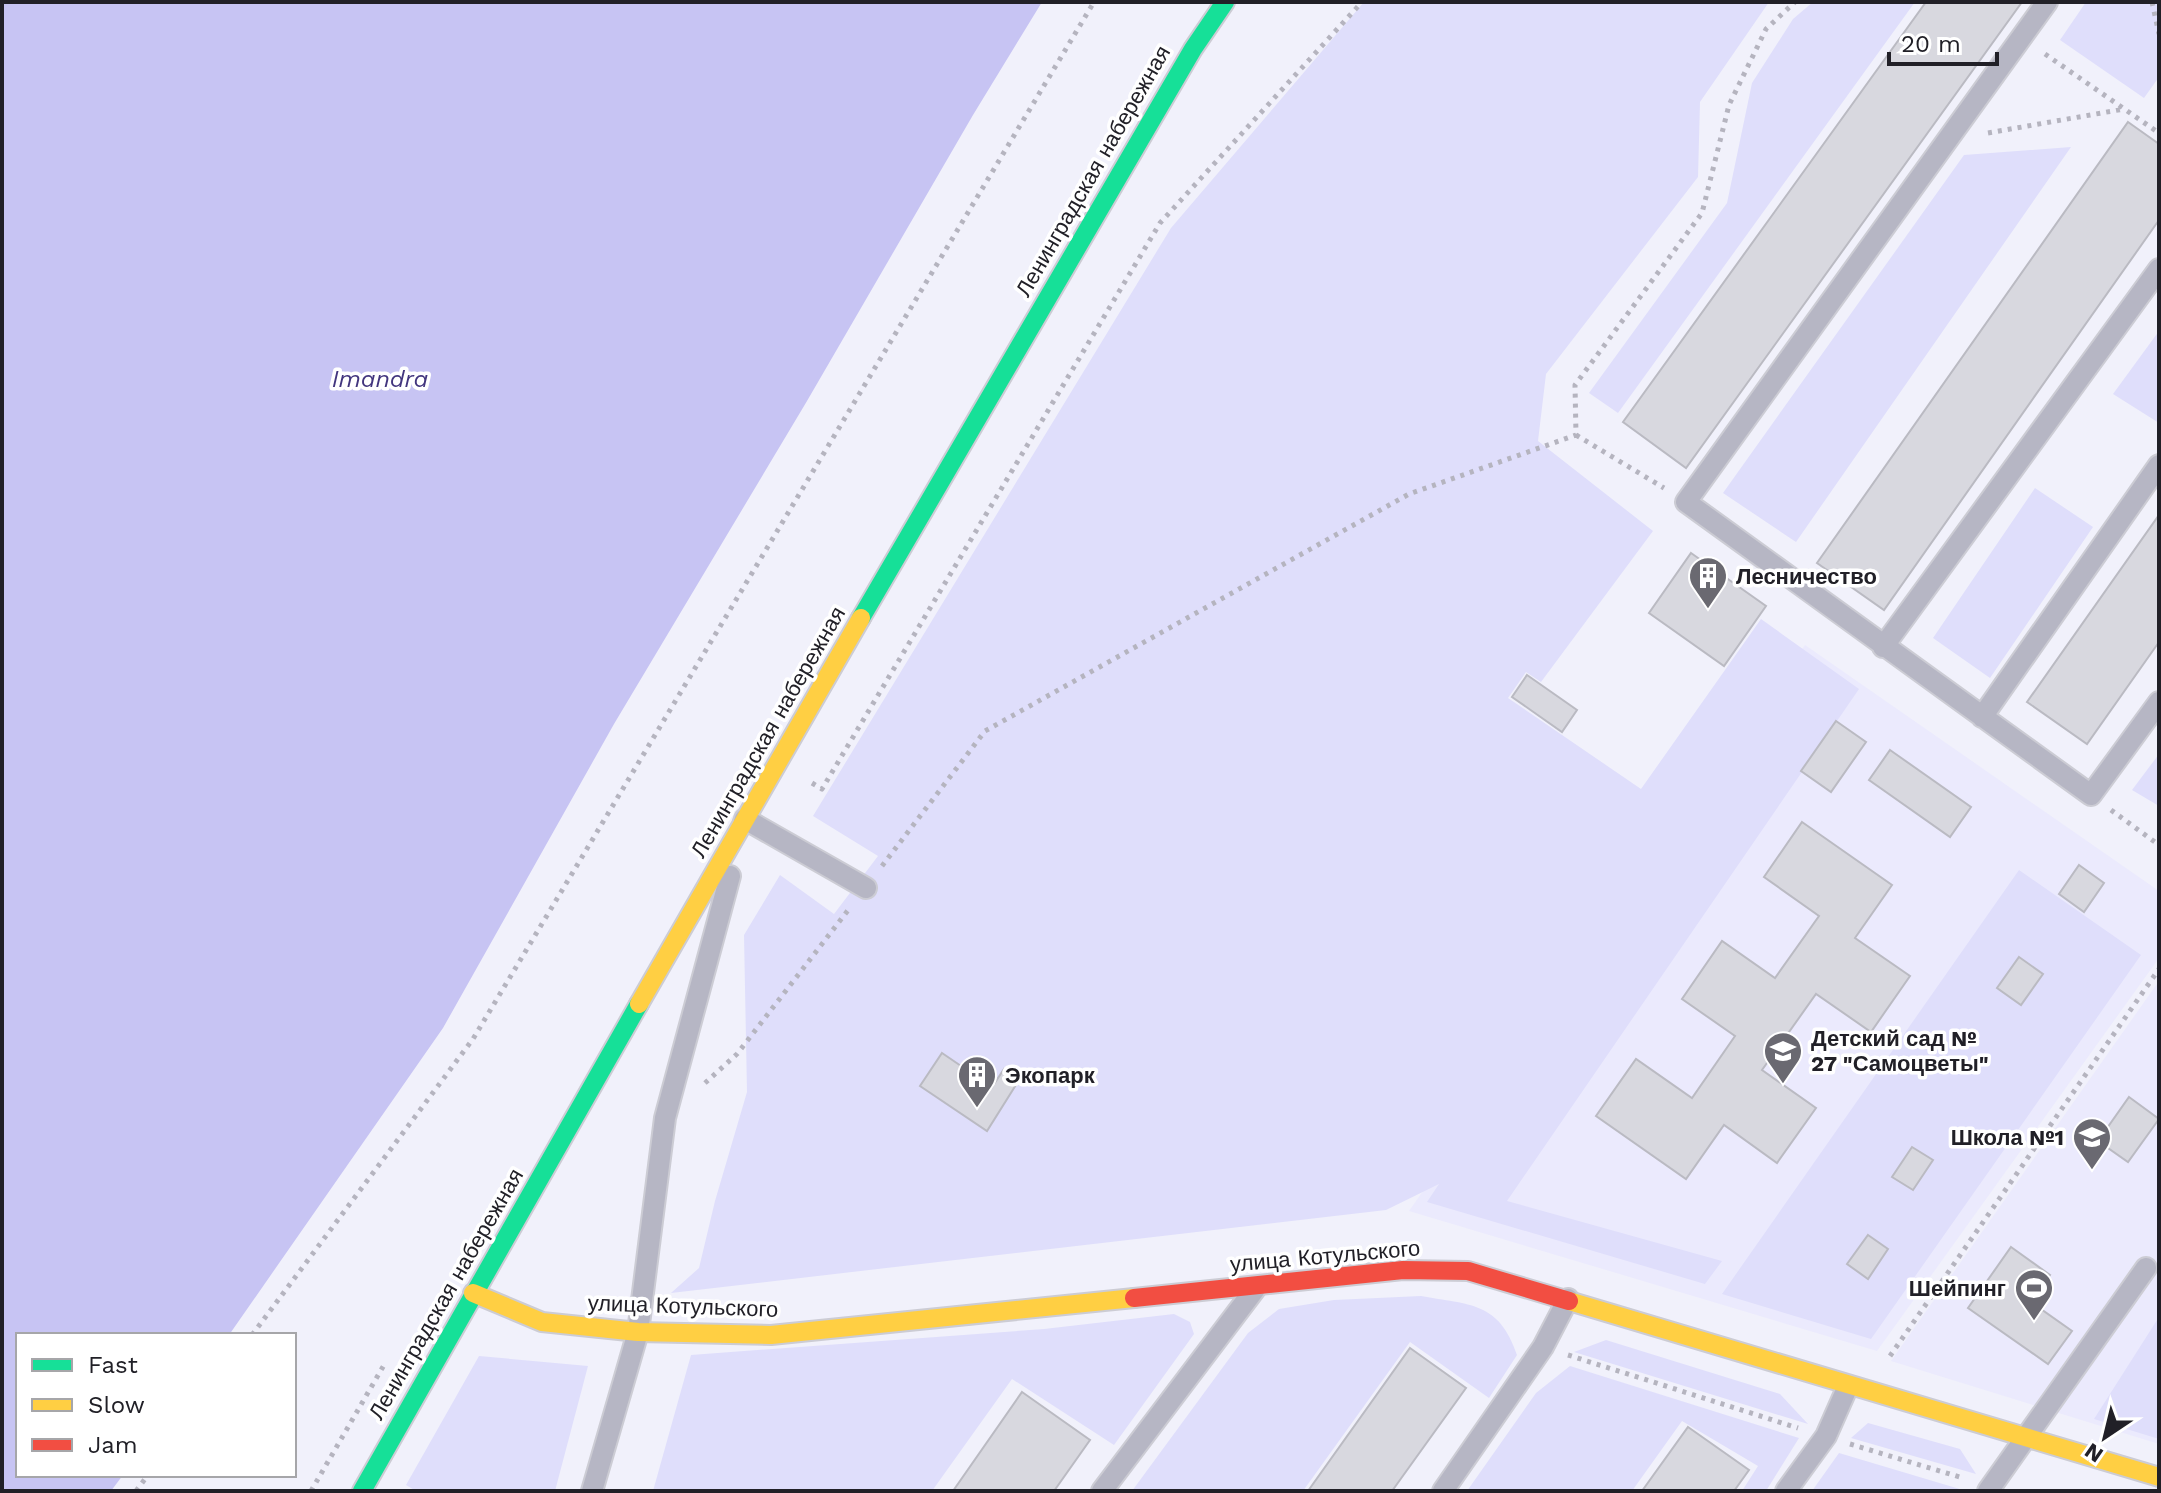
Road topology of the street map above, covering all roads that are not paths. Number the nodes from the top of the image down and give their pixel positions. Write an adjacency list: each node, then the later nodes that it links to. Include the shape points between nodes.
1 (1225, 2): 8 (main road, Ленинградская набережная)
2 (2047, 2): 5 (lane, via 1686,502)
3 (2159, 269): 5 (lane)
4 (2159, 465): 7 (lane)
5 (1883, 647): 7 (lane)
6 (2159, 702): 7 (lane, via 2091,795)
7 (1982, 717)
8 (745, 819): 9 (lane); 12 (main road, Ленинградская набережная); 14 (lane, via 665,1118)
9 (866, 888)
10 (2146, 1268): 16 (lane)
11 (1258, 1286): 13 (main road, улица Котульского, via 1403,1270 1468,1271); 14 (main road, улица Котульского, via 771,1335); 21 (lane)
12 (473, 1293): 14 (main road, улица Котульского, via 542,1322); 19 (main road, Ленинградская набережная)
13 (1568, 1299): 15 (main road, улица Котульского); 22 (lane, via 1543,1347)
14 (638, 1332): 20 (lane)
15 (1857, 1389): 16 (main road, улица Котульского); 23 (lane)
16 (2027, 1438): 17 (main road, улица Котульского); 18 (lane)
17 (2152, 1475): 24 (lane)
18 (1990, 1489)
19 (362, 1491)
20 (592, 1491)
21 (1102, 1491)
22 (1443, 1491)
23 (1786, 1491)
24 (2133, 1491)

